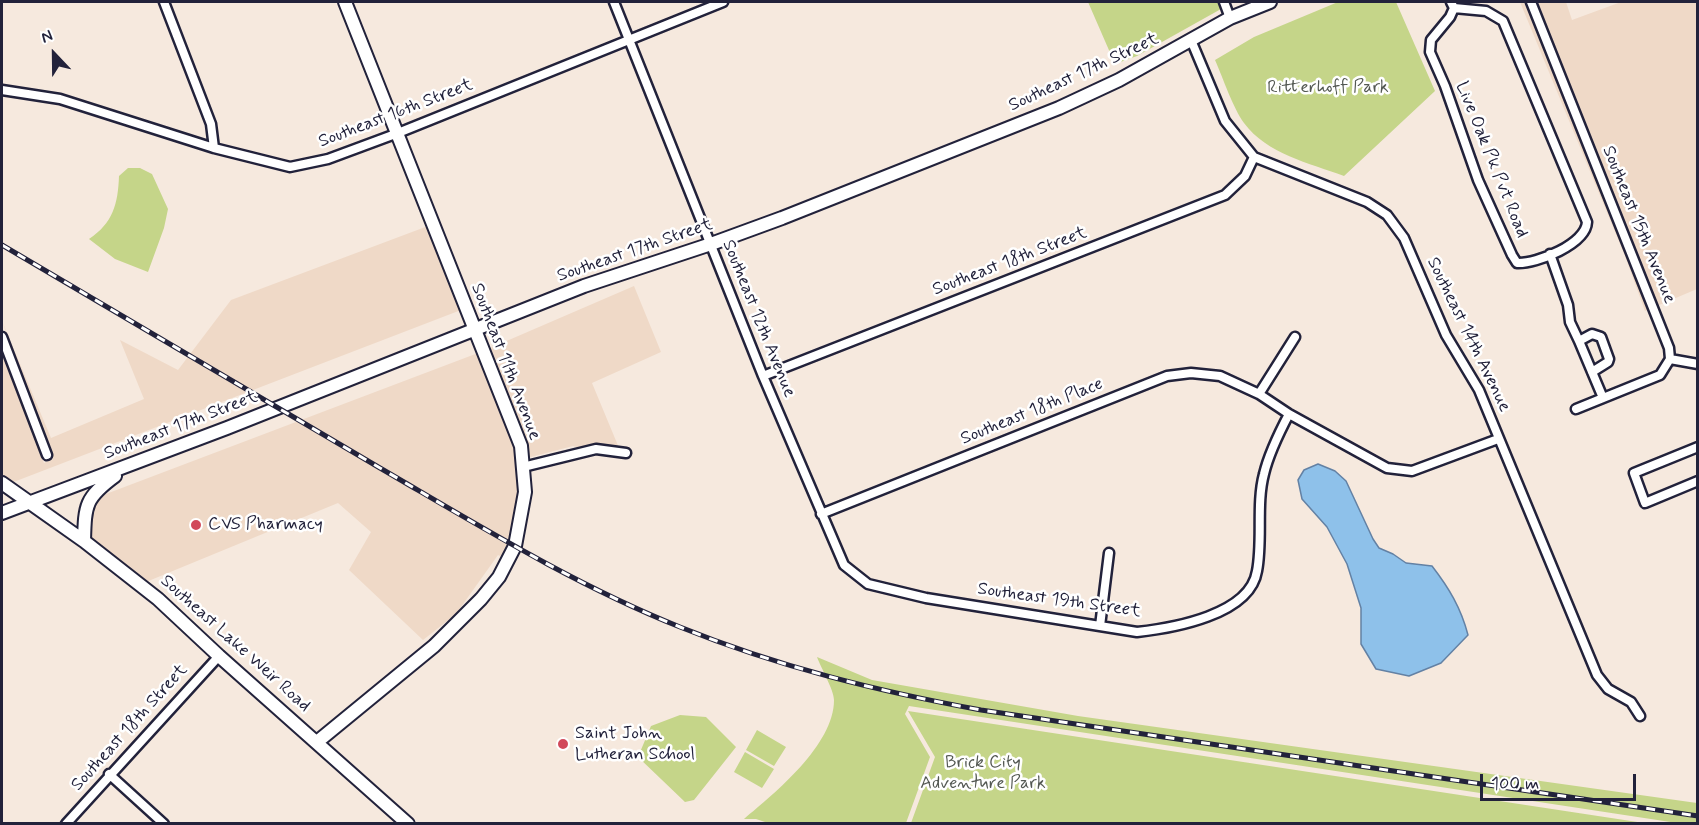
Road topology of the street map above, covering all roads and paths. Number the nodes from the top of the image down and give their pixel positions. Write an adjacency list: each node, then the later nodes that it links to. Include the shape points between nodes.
1 (164, 2): 14 (street, via 211,124)
2 (345, 2): 13 (main road, Southeast 11th Avenue)
3 (614, 2): 10 (street, Southeast 12th Avenue)
4 (723, 2): 10 (street, Southeast 16th Street)
5 (1224, 2): 9 (street)
6 (1270, 2): 9 (main road, Southeast 17th Street)
7 (1530, 2): 22 (street, Southeast 15th Avenue, via 1669,348)
8 (1453, 5): 17 (street, Live Oak Pk Pvt Road, via 1450,17 1431,40 1430,51 1478,180 1517,263 1530,264); 17 (street, Live Oak Pk Pvt Road, via 1486,11 1503,21 1587,222 1587,229 1573,244)
9 (1230, 18): 11 (main road, Southeast 17th Street)
10 (629, 39): 13 (street, Southeast 16th Street); 16 (street, Southeast 12th Avenue)
11 (1191, 40): 15 (street, Southeast 14th Avenue, via 1225,121); 16 (main road, Southeast 17th Street, via 1059,108)
12 (2, 90): 14 (street, Southeast 16th Street, via 60,99)
13 (398, 133): 14 (street, Southeast 16th Street, via 328,159 290,167); 18 (main road, Southeast 11th Avenue)
14 (214, 148)
15 (1254, 157): 25 (street, Southeast 18th Street, via 1245,176 1225,195); 30 (street, Southeast 14th Avenue, via 1367,202 1387,215 1404,238 1446,335 1479,390)
16 (711, 244): 18 (main road, Southeast 17th Street, via 584,285); 25 (street, Southeast 12th Avenue)
17 (1550, 254): 21 (street)
18 (474, 329): 34 (main road, Southeast 17th Street); 35 (main road, Southeast 11th Avenue, via 521,446)
19 (2, 337): 33 (street)
20 (1295, 337): 26 (street)
21 (1579, 341): 24 (street); 24 (street, via 1592,334 1601,337 1608,362)
22 (1670, 359): 23 (street); 27 (street, via 1660,375)
23 (1698, 364)
24 (1592, 372): 27 (street)
25 (763, 376): 40 (street, Southeast 12th Avenue)
26 (1259, 394): 29 (street, Southeast 18th Place); 40 (street, Southeast 18th Place, via 1220,376 1167,376)
27 (1603, 398): 28 (street)
28 (1576, 409)
29 (1288, 414): 30 (street, Southeast 18th Place, via 1387,468 1412,471); 43 (street, Southeast 19th Street, via 1263,475 1257,573 1246,594 1226,608 1169,628 1137,632)
30 (1498, 439): 45 (street, Southeast 14th Avenue, via 1597,675 1608,688 1630,702)
31 (1698, 447): 36 (street, via 1634,473 1645,503)
32 (626, 453): 35 (street, via 596,449)
33 (47, 455)
34 (126, 467): 38 (main road, Southeast 17th Street); 41 (main road, via 91,496 86,508)
35 (523, 467): 46 (main road, Southeast 11th Avenue, via 525,492 515,546 499,577 434,646)
36 (1698, 481)
37 (2, 483): 38 (main road, Southeast Lake Weir Road)
38 (28, 503): 39 (main road, Southeast 17th Street); 41 (main road, Southeast Lake Weir Road)
39 (2, 513)
40 (821, 514): 43 (street, Southeast 19th Street, via 844,565 867,584 926,598)
41 (84, 541): 44 (main road, Southeast Lake Weir Road, via 158,599)
42 (1109, 553): 43 (street)
43 (1100, 626)
44 (219, 656): 46 (main road, Southeast Lake Weir Road); 47 (street, Southeast 18th Street)
45 (1640, 716)
46 (317, 742): 50 (main road, Southeast Lake Weir Road)
47 (109, 774): 48 (street, Southeast 18th Street); 49 (street)
48 (66, 824)
49 (164, 824)
50 (408, 824)

